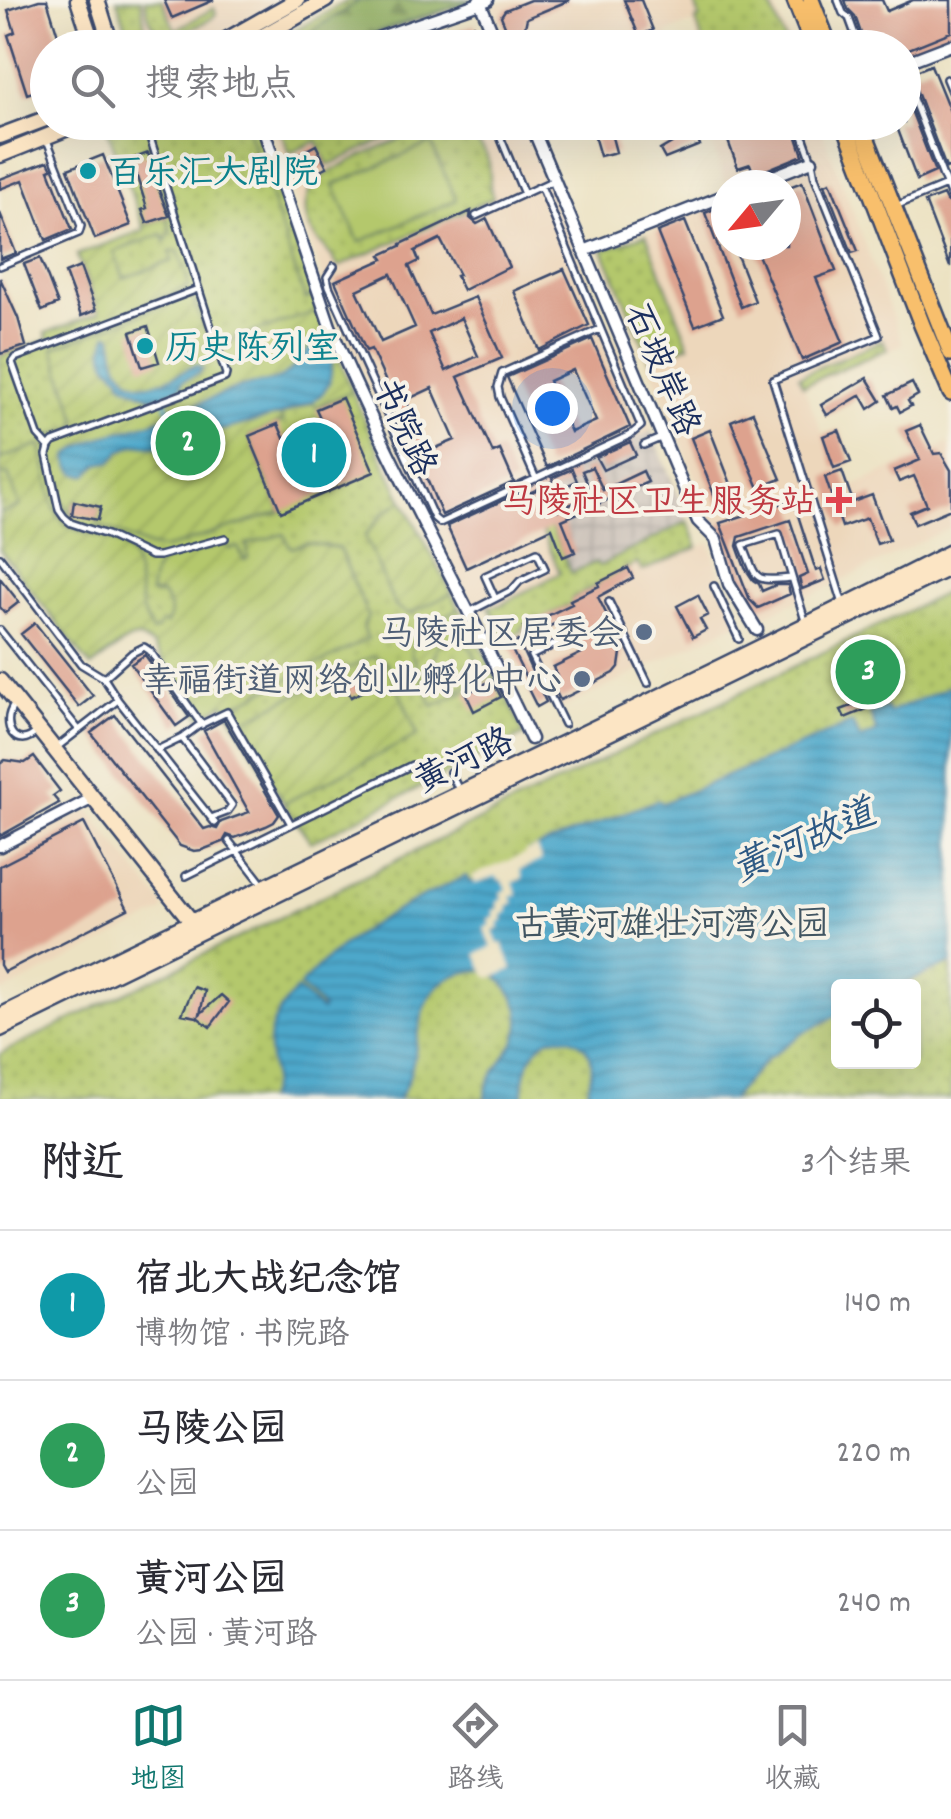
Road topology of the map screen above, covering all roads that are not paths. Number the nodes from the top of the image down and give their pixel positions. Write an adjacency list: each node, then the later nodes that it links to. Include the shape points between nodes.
1 (78, 0): 9 (main road)
2 (97, 0): 10 (main road)
3 (298, 0): 11 (main road)
4 (326, 0): 12 (main road)
5 (794, 0): 15 (main road)
6 (810, 0): 16 (main road)
7 (838, 0): 17 (lane)
8 (482, 1): 13 (street); 14 (street)
9 (87, 30)
10 (107, 30)
11 (255, 30)
12 (264, 30)
13 (406, 30)
14 (492, 30)
15 (806, 30)
16 (822, 30)
17 (853, 30)
18 (951, 45): 19 (street)
19 (921, 56)
20 (946, 80): 21 (lane)
21 (951, 91)
22 (921, 117): 38 (lane)
23 (30, 125): 24 (main road)
24 (0, 136)
25 (38, 140): 34 (main road)
26 (47, 140): 46 (lane, via 79,233)
27 (150, 140): 48 (lane)
28 (267, 140): 53 (street, 书院路)
29 (502, 140): 40 (lane)
30 (537, 140): 37 (street, 石坡岸路)
31 (805, 140): 35 (lane)
32 (851, 140): 54 (main road)
33 (867, 140): 43 (main road)
34 (0, 155)
35 (812, 160): 36 (street); 67 (lane, via 879,336 773,380)
36 (788, 170)
37 (554, 180): 39 (lane); 45 (street, 石坡岸路)
38 (949, 184): 41 (lane); 43 (lane)
39 (540, 186): 40 (lane); 49 (lane)
40 (524, 194): 44 (lane)
41 (951, 197)
42 (711, 201): 45 (street)
43 (894, 206): 50 (main road)
44 (476, 216)
45 (584, 251): 55 (street, 石坡岸路)
46 (0, 266)
47 (334, 266): 52 (lane, via 329,286)
48 (198, 289): 57 (lane, via 224,378); 57 (lane, via 12,362)
49 (601, 328): 58 (lane, via 498,379); 58 (lane, via 641,426)
50 (946, 328): 51 (main road)
51 (951, 353)
52 (371, 379): 53 (lane); 58 (lane, via 436,521)
53 (356, 386): 68 (street, 书院路)
54 (951, 393)
55 (662, 437): 56 (lane); 70 (street, 石坡岸路)
56 (644, 445)
57 (49, 447): 59 (lane, via 59,510 71,523 151,556)
58 (536, 479)
59 (225, 538)
60 (951, 552): 67 (main road, 黄河路)
61 (0, 556): 74 (lane, via 81,664)
62 (951, 567): 71 (main road, 黄河路)
63 (792, 578): 63 (lane, via 779,534 743,545 756,578); 71 (lane)
64 (714, 586): 73 (lane)
65 (496, 598): 65 (lane, via 545,569 537,552 485,576); 68 (lane)
66 (609, 602): 76 (lane)
67 (844, 606): 71 (main road, 黄河路)
68 (468, 612): 85 (street, 书院路)
69 (0, 630): 81 (lane)
70 (757, 630)
71 (809, 631): 91 (main road, 黄河路)
72 (569, 636): 80 (lane, via 530,656)
73 (739, 639)
74 (104, 678): 77 (lane); 79 (lane, via 144,647)
75 (0, 681): 78 (main road)
76 (648, 683)
77 (118, 700): 81 (lane); 87 (lane)
78 (17, 704): 82 (main road); 83 (lane, via 4,717)
79 (202, 724): 84 (lane); 92 (lane, via 227,712)
80 (564, 724)
81 (79, 730): 86 (lane)
82 (38, 731): 83 (lane, via 24,740); 86 (main road)
83 (3, 732)
84 (182, 738): 87 (lane); 87 (lane, via 232,805 213,820)
85 (532, 740)
86 (53, 750): 90 (main road)
87 (157, 750)
88 (412, 765): 92 (lane)
89 (450, 772): 91 (lane)
90 (93, 798): 94 (street); 98 (main road)
91 (463, 799): 97 (main road, 黄河路); 98 (main road, 黄河路)
92 (291, 824): 95 (lane)
93 (229, 842): 95 (lane)
94 (0, 846)
95 (237, 851): 96 (lane); 97 (lane)
96 (186, 876)
97 (264, 886): 98 (main road, 黄河路)
98 (195, 926): 99 (main road, 黄河路); 100 (main road, 黄河路)
99 (2, 1010)
100 (0, 1030)

